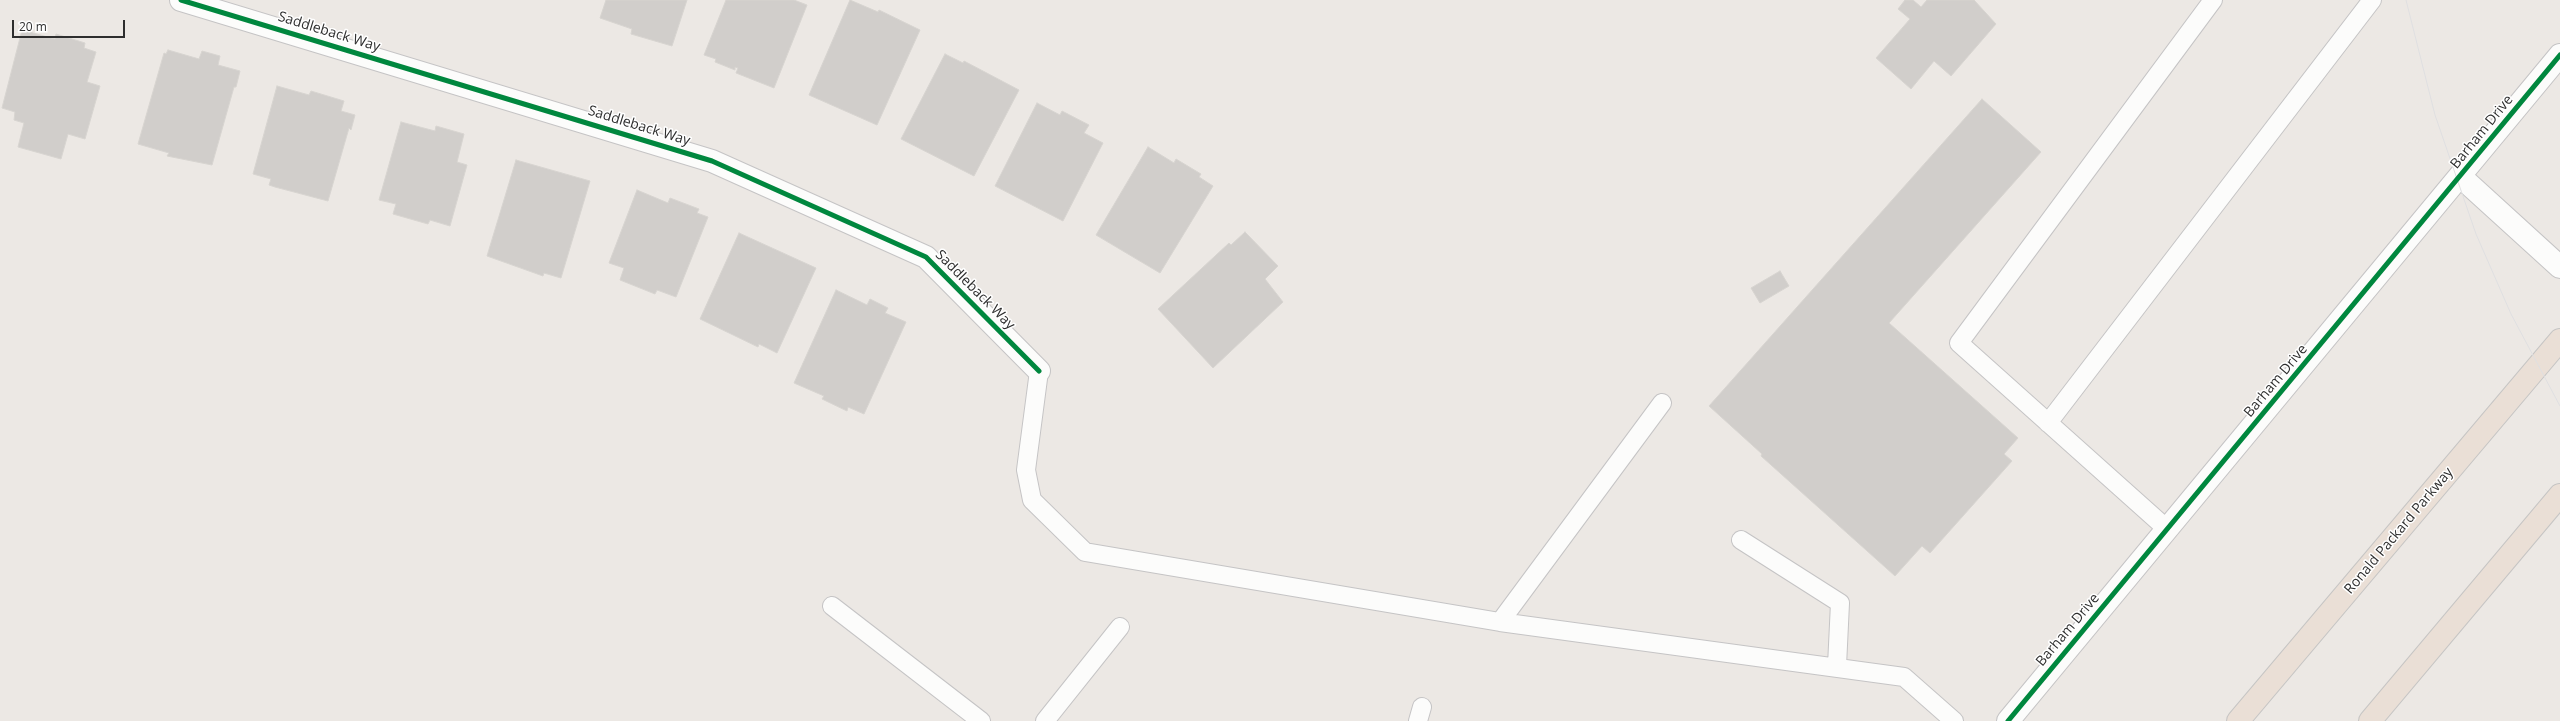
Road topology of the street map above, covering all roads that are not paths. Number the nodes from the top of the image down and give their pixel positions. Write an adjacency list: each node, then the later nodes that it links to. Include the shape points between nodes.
1 (181, 0): 8 (main road, Saddleback Way, via 712,161 926,257)
2 (2213, 0): 10 (lane, via 1959,343)
3 (2372, 0): 10 (lane)
4 (2560, 55): 5 (main road, Barham Drive)
5 (2461, 176): 6 (main road); 12 (main road, Barham Drive)
6 (2560, 267)
7 (2560, 340): 22 (highway, Ronald Packard Parkway)
8 (1039, 371): 15 (lane, via 1026,470 1032,500 1085,552)
9 (1662, 404): 15 (lane)
10 (2048, 422): 12 (lane)
11 (2560, 496): 23 (highway)
12 (2167, 529): 21 (main road, Barham Drive)
13 (1741, 540): 17 (lane, via 1840,603)
14 (832, 606): 18 (lane)
15 (1500, 622): 17 (lane)
16 (1120, 627): 19 (lane)
17 (1836, 666): 20 (lane, via 1904,677)
18 (981, 721)
19 (1044, 721)
20 (1954, 721)
21 (2008, 721)
22 (2238, 721)
23 (2370, 721)

